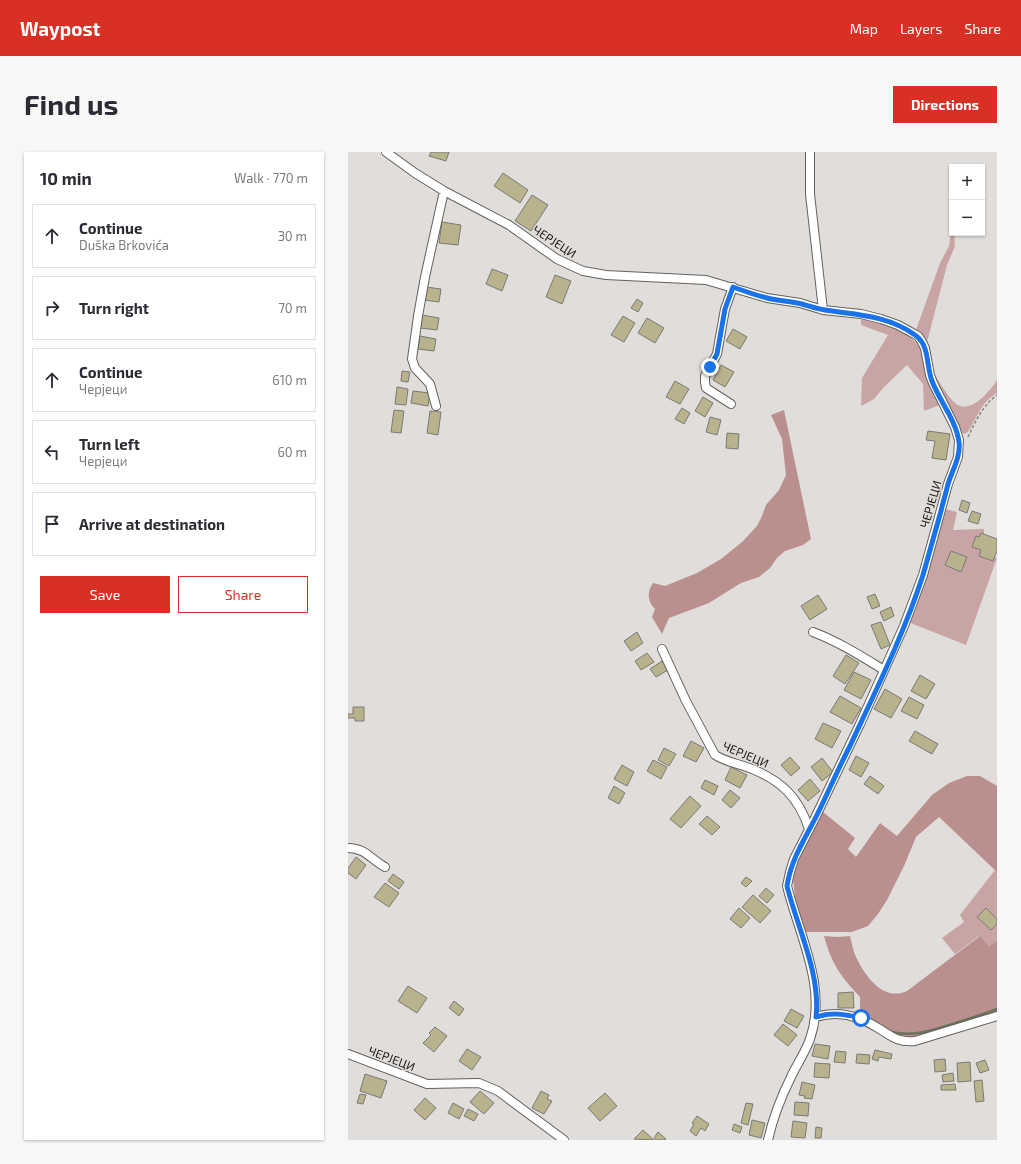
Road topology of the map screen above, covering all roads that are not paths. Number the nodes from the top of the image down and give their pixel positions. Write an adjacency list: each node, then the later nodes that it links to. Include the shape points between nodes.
1 (386, 152): 3 (street, ЧЕРЈЕЦИ, via 409,170)
2 (810, 152): 5 (street, via 810,194)
3 (444, 191): 4 (street, ЧЕРЈЕЦИ, via 499,219 557,259 583,271 606,275 706,280); 7 (street, via 423,285 412,359 415,368 430,384)
4 (733, 287): 5 (street, ЧЕРЈЕЦИ, via 766,298 800,303); 6 (street, via 725,309 717,354 704,382 706,388)
5 (823, 310): 10 (street, ЧЕРЈЕЦИ, via 881,319 918,336 925,348 933,383 959,440 958,457 923,575)
6 (731, 404)
7 (436, 406)
8 (813, 632): 10 (street, via 851,650)
9 (662, 649): 11 (street, ЧЕРЈЕЦИ, via 715,755 775,780 798,802)
10 (884, 670): 11 (street, ЧЕРЈЕЦИ)
11 (809, 829): 15 (street, ЧЕРЈЕЦИ, via 794,859 787,886 811,968)
12 (348, 848): 13 (street, via 365,851)
13 (385, 867)
14 (997, 1016): 15 (street, via 907,1042 897,1040 861,1018 844,1014)
15 (816, 1017): 18 (street, ЧЕРЈЕЦИ, via 804,1053 791,1076 772,1122)
16 (348, 1054): 17 (street, ЧЕРЈЕЦИ, via 427,1084 479,1083 498,1091)
17 (564, 1140)
18 (768, 1140)

